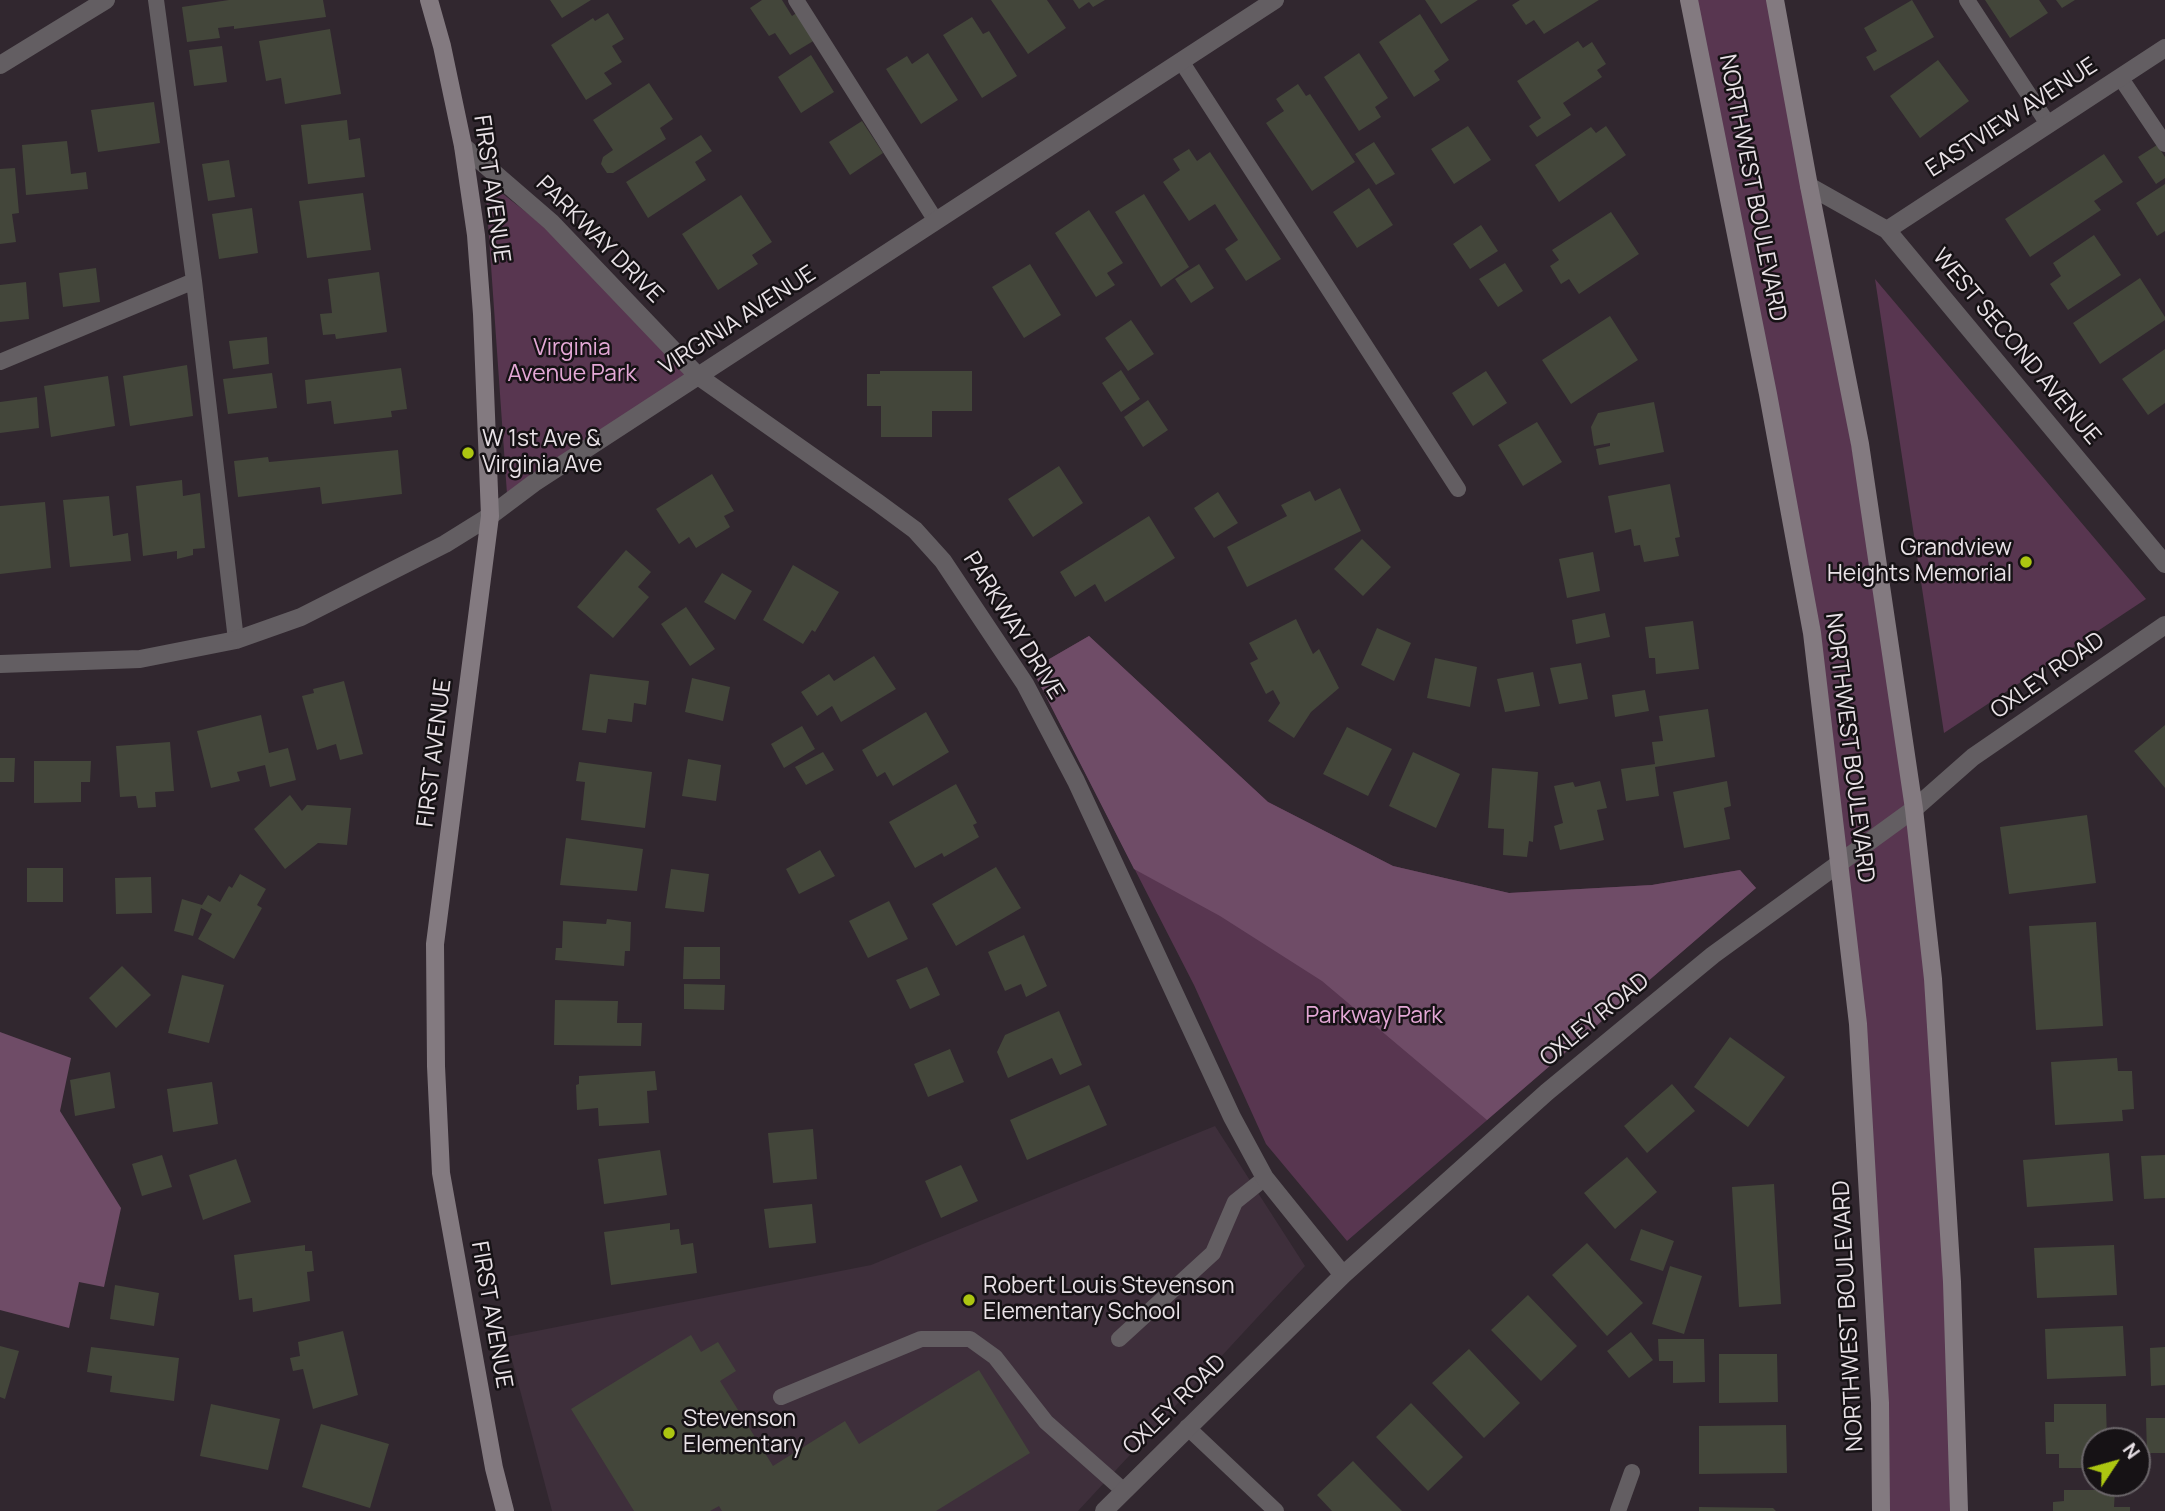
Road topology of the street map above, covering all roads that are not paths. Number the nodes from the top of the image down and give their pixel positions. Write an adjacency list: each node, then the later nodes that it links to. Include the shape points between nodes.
1 (106, 0): 11 (street)
2 (156, 0): 19 (lane)
3 (429, 0): 15 (main road, FIRST AVENUE)
4 (796, 0): 17 (lane)
5 (1275, 0): 10 (street, VIRGINIA AVENUE)
6 (1689, 0): 29 (main road, NORTHWEST BOULEVARD, via 1812,633)
7 (1775, 0): 16 (main road)
8 (1967, 0): 13 (lane)
9 (2165, 48): 12 (street, EASTVIEW AVENUE)
10 (1181, 61): 17 (street, VIRGINIA AVENUE); 22 (lane)
11 (0, 65)
12 (2120, 77): 13 (street, EASTVIEW AVENUE); 14 (lane)
13 (2048, 124): 18 (street, EASTVIEW AVENUE)
14 (2165, 144)
15 (463, 146): 21 (street, PARKWAY DRIVE, via 551,222); 23 (main road, FIRST AVENUE, via 478,261)
16 (1809, 186): 18 (street, WEST SECOND AVENUE); 28 (main road, via 1860,444)
17 (936, 221): 21 (street, VIRGINIA AVENUE)
18 (1886, 230): 24 (street, WEST SECOND AVENUE)
19 (194, 281): 20 (lane); 26 (lane)
20 (0, 362)
21 (698, 376): 23 (street, VIRGINIA AVENUE); 30 (street, PARKWAY DRIVE, via 915,530 943,561 1025,684 1076,781 1232,1117)
22 (1458, 489)
23 (490, 516): 26 (street, VIRGINIA AVENUE, via 301,617); 37 (main road, FIRST AVENUE, via 435,944 436,1066 440,1173)
24 (2165, 564)
25 (2165, 625): 28 (street, OXLEY ROAD, via 1973,757)
26 (236, 640): 27 (street, VIRGINIA AVENUE, via 140,660)
27 (0, 664)
28 (1914, 809): 29 (street, OXLEY ROAD); 42 (main road, via 1933,979 1952,1282)
29 (1839, 864): 31 (street, OXLEY ROAD, via 1713,955 1547,1092); 41 (main road, NORTHWEST BOULEVARD, via 1858,1024 1880,1403)
30 (1265, 1178): 31 (street, PARKWAY DRIVE); 32 (lane, via 1236,1202 1213,1253)
31 (1343, 1275): 34 (street, OXLEY ROAD)
32 (1118, 1339)
33 (781, 1397): 36 (lane, via 921,1339 970,1339 995,1357 1046,1422)
34 (1187, 1427): 36 (street, OXLEY ROAD); 39 (lane)
35 (1632, 1472): 40 (lane)
36 (1124, 1490): 38 (street, OXLEY ROAD)
37 (505, 1511)
38 (1104, 1511)
39 (1276, 1511)
40 (1618, 1511)
41 (1881, 1511)
42 (1959, 1511)

